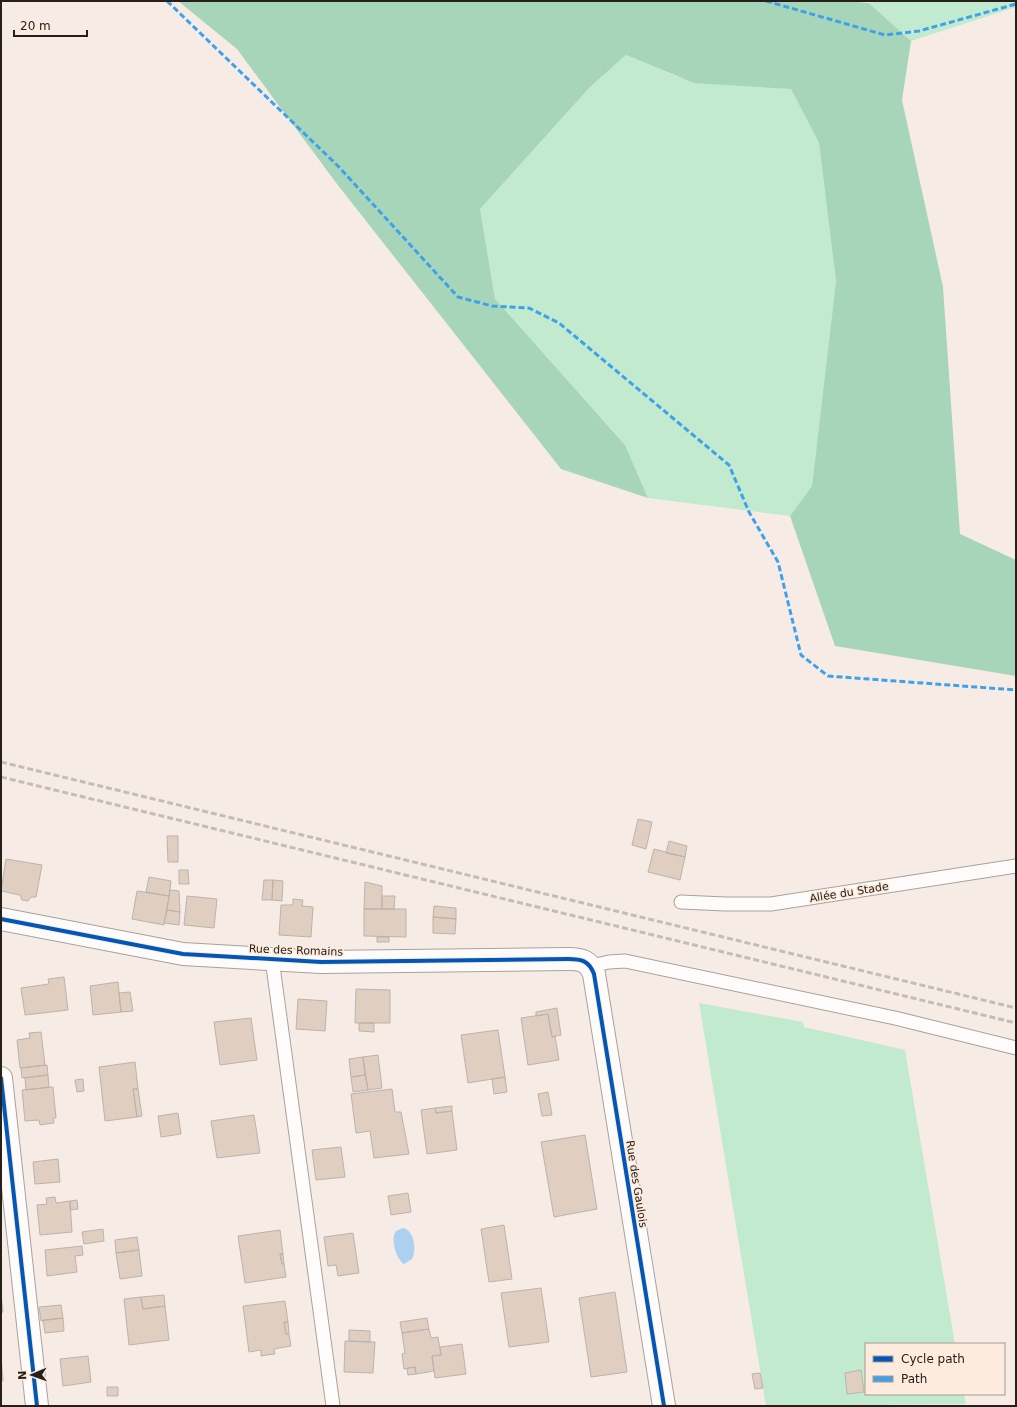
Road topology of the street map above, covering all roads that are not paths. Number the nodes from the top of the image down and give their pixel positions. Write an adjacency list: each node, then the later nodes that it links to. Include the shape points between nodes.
1 (1016, 866): 2 (lane, Allée du Stade, via 771,904)
2 (681, 902)
3 (1, 919): 4 (street, Rue des Romains, via 183,954)
4 (272, 959): 5 (street, Rue des Romains, via 321,962 579,959); 9 (lane)
5 (591, 966): 6 (lane, via 625,961 895,1018); 10 (street, Rue des Gaulois)
6 (1016, 1048)
7 (1, 1078): 8 (street)
8 (37, 1406)
9 (333, 1406)
10 (664, 1406)

